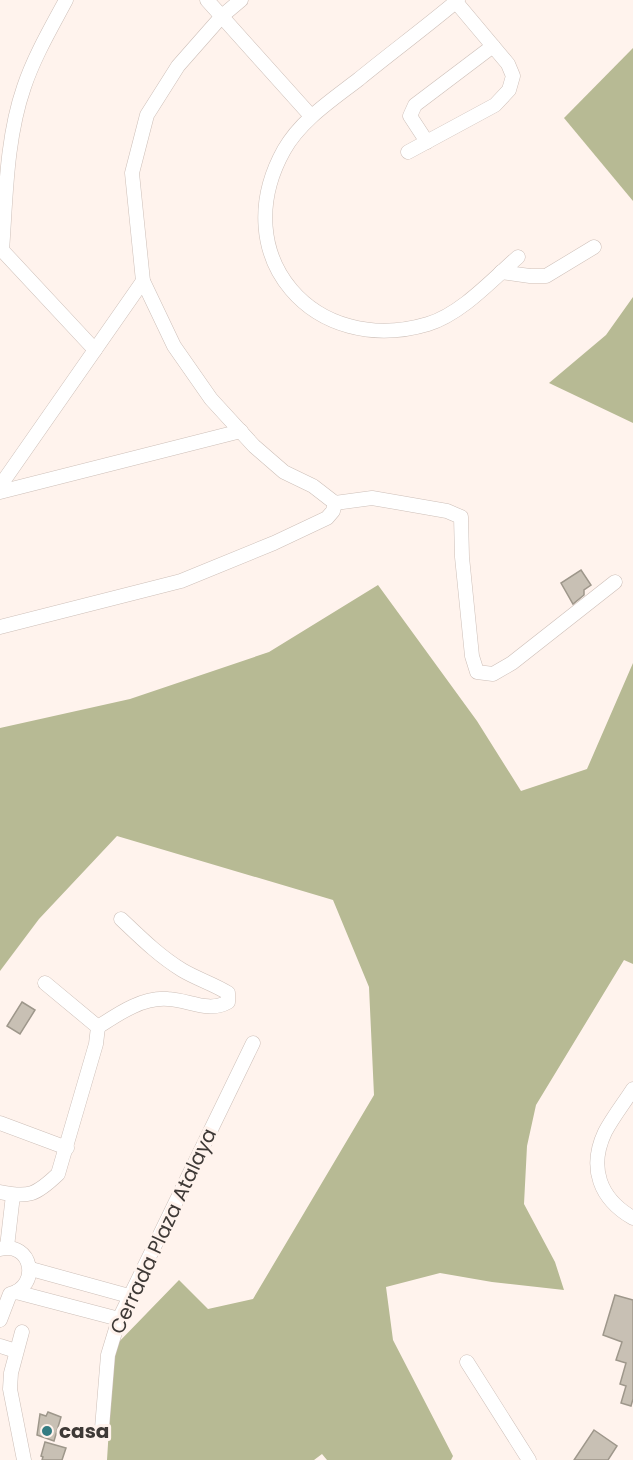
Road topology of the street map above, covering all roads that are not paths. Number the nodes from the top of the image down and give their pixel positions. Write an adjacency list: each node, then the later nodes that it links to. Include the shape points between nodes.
1 (66, 0): 11 (street, via 24,87 7,173)
2 (207, 0): 5 (street)
3 (242, 0): 5 (street)
4 (457, 1): 6 (street); 7 (street)
5 (222, 16): 7 (street); 14 (street, via 178,66 147,115 132,173)
6 (493, 46): 8 (street, via 415,105 410,116); 8 (street, via 513,76 509,90 495,105)
7 (311, 116): 13 (street, via 285,149 273,174 266,204 267,238 279,274 306,306 334,322 366,331 398,331 430,324 454,313)
8 (427, 142): 9 (street)
9 (408, 152)
10 (594, 247): 13 (street, via 546,276)
11 (1, 250): 15 (street)
12 (518, 258): 13 (street)
13 (501, 272)
14 (143, 281): 15 (street); 16 (street, via 174,346 211,399)
15 (95, 350): 17 (street)
16 (241, 431): 18 (street); 19 (street, via 285,472)
17 (0, 486)
18 (0, 492)
19 (335, 503): 20 (street, via 372,498 461,517 472,656 477,672 493,674 512,663); 21 (street, via 327,518 181,581)
20 (615, 582)
21 (0, 627)
22 (121, 919): 24 (street, via 166,959 228,993 228,1002 218,1007 166,998 143,1002)
23 (45, 983): 24 (street)
24 (98, 1027): 28 (street)
25 (253, 1043): 35 (street, Cerrada Plaza Atalaya)
26 (633, 1089): 30 (street, via 603,1137 598,1174 611,1202)
27 (0, 1123): 28 (street)
28 (67, 1148): 29 (street, via 58,1174 45,1186 25,1196)
29 (7, 1193): 31 (street)
30 (633, 1218)
31 (3, 1248): 32 (street, via 18,1250)
32 (31, 1269): 33 (street); 34 (street, via 27,1283)
33 (104, 1289): 35 (street); 36 (street)
34 (16, 1292): 36 (street); 38 (street, via 10,1294)
35 (129, 1296): 37 (street, Cerrada Plaza Atalaya)
36 (95, 1312): 37 (street)
37 (118, 1319): 43 (street, Cerrada Plaza Atalaya, via 108,1355)
38 (0, 1320)
39 (22, 1332): 41 (street)
40 (0, 1346): 41 (street)
41 (16, 1351): 44 (street, via 10,1389)
42 (467, 1362): 45 (street)
43 (102, 1428)
44 (24, 1460)
45 (529, 1460)

